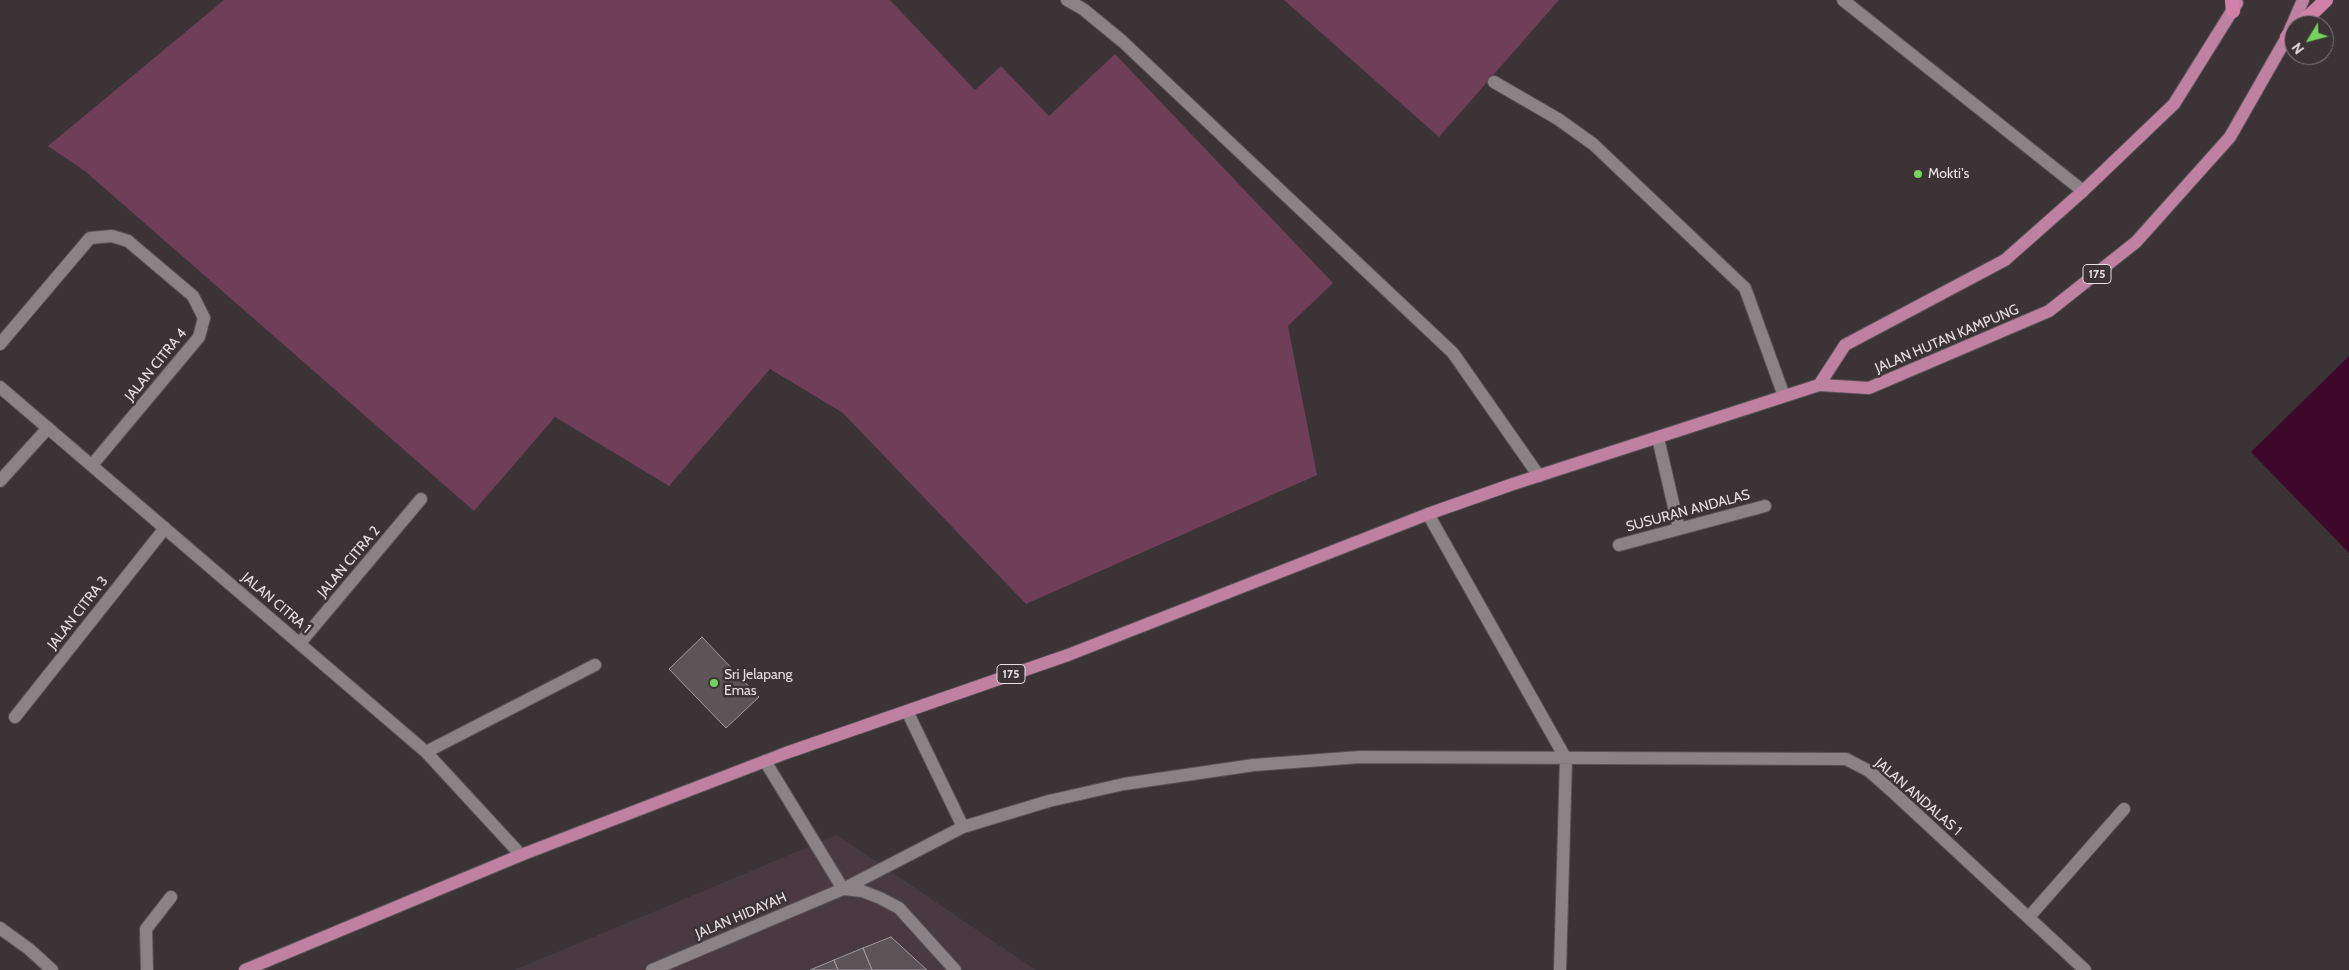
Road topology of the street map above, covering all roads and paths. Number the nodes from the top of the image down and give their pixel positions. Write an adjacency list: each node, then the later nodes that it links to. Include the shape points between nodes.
1 (1067, 0): 18 (street, via 1122,41 1453,353)
2 (1843, 0): 10 (street)
3 (2304, 0): 6 (main road, JALAN HUTAN KAMPUNG / 175)
4 (2326, 0): 7 (highway)
5 (2234, 4): 10 (main road, via 2174,104)
6 (2298, 15)
7 (2310, 15)
8 (2284, 44): 12 (main road, JALAN HUTAN KAMPUNG / 175, via 2230,137 2136,242 2049,312 1869,388)
9 (1494, 82): 14 (street, via 1558,118 1593,144 1745,288)
10 (2084, 190): 12 (main road, via 2005,260 1845,345)
11 (0, 344): 17 (street, JALAN CITRA 4, via 90,238 112,236 128,241 193,296 204,318 199,337)
12 (1819, 385): 14 (main road, 175)
13 (0, 387): 15 (street, JALAN CITRA 1)
14 (1784, 396): 16 (main road, 175)
15 (48, 428): 17 (street, JALAN CITRA 1); 19 (street)
16 (1658, 438): 18 (main road, 175); 24 (street)
17 (92, 465): 23 (street, JALAN CITRA 1)
18 (1539, 476): 22 (main road, 175)
19 (0, 481)
20 (421, 500): 26 (street, JALAN CITRA 2)
21 (1765, 506): 24 (street, SUSURAN ANDALAS)
22 (1428, 514): 28 (main road, 175, via 1068,655); 31 (street)
23 (165, 528): 26 (street, JALAN CITRA 1); 29 (street, JALAN CITRA 3)
24 (1679, 529): 25 (street, SUSURAN ANDALAS)
25 (1619, 545)
26 (300, 643): 30 (street, JALAN CITRA 1)
27 (595, 665): 30 (street)
28 (908, 710): 32 (main road, 175); 34 (street)
29 (15, 717)
30 (426, 752): 35 (street, JALAN CITRA 1)
31 (1566, 759): 34 (street, JALAN ANDALAS 1, via 1360,757 1254,765 1095,790); 38 (street, JALAN ANDALAS 1, via 1846,760 1869,771 1882,782); 45 (street)
32 (765, 761): 35 (main road, 175); 36 (street)
33 (2124, 809): 38 (street)
34 (964, 827): 36 (street, JALAN HIDAYAH)
35 (521, 855): 42 (main road, 175)
36 (843, 889): 43 (street, JALAN HIDAYAH); 44 (street, via 880,898 899,908)
37 (171, 897): 41 (street, via 146,929)
38 (2029, 917): 46 (street, JALAN ANDALAS 1)
39 (0, 928): 40 (street)
40 (52, 970)
41 (147, 970)
42 (246, 970)
43 (652, 970)
44 (956, 970)
45 (1560, 970)
46 (2085, 970)

